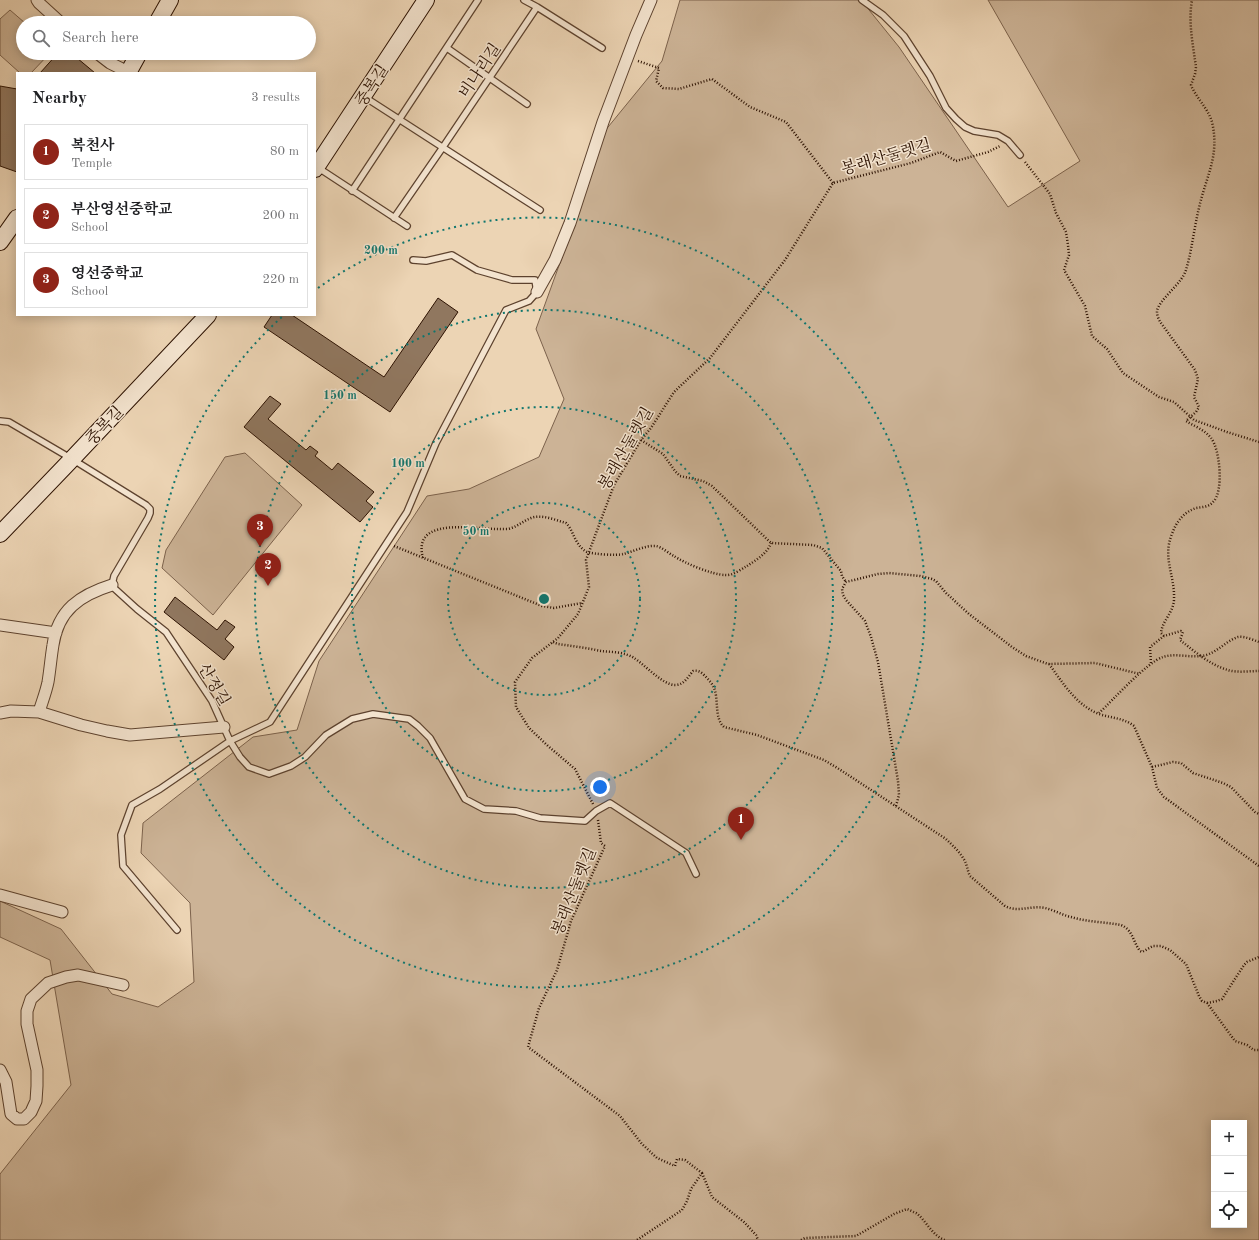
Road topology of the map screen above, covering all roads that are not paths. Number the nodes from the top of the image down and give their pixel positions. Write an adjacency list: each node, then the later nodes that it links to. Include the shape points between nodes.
1 (37, 0): 9 (street)
2 (170, 0): 10 (street)
3 (478, 0): 11 (lane)
4 (524, 0): 8 (lane)
5 (651, 0): 31 (street, via 603,122 570,223 555,260)
6 (862, 0): 22 (lane, via 883,15 904,36 930,76 946,108 956,119 974,131 998,135 1008,141)
7 (423, 2): 18 (street, 중복길)
8 (537, 7): 12 (lane); 17 (lane, 비나리길)
9 (53, 16)
10 (161, 16)
11 (447, 48): 17 (lane); 20 (lane)
12 (602, 48)
13 (106, 60): 15 (street)
14 (135, 60): 16 (street)
15 (126, 72)
16 (129, 72)
17 (490, 78): 19 (lane); 21 (lane, 비나리길)
18 (363, 96): 20 (lane); 23 (street, 중복길)
19 (527, 104)
20 (400, 120): 21 (lane); 24 (lane)
21 (443, 148): 25 (lane); 26 (lane, 비나리길)
22 (1020, 155)
23 (316, 168): 24 (lane)
24 (352, 190): 26 (lane)
25 (540, 210)
26 (394, 218): 28 (lane)
27 (16, 219): 29 (street)
28 (407, 226)
29 (0, 242)
30 (413, 260): 31 (lane, via 426,261 452,255 476,270 512,280 535,280)
31 (537, 292): 42 (lane, via 529,301 506,310 436,443 408,512 270,722)
32 (207, 316): 34 (street, 중복길)
33 (0, 421): 34 (lane, via 9,422)
34 (72, 459): 35 (street, 중복길); 36 (lane, via 150,509 148,518 114,576)
35 (0, 534)
36 (112, 585): 38 (street, via 72,604 65,612); 41 (lane, 산정길, via 166,632 212,701)
37 (0, 625): 38 (street)
38 (56, 633): 39 (street, via 48,683)
39 (39, 712): 40 (street); 41 (street, via 81,725 130,735)
40 (0, 713)
41 (224, 727): 42 (lane, 산정길)
42 (230, 741): 43 (lane, 산정길, via 249,767 269,774 291,766 305,757 326,735 352,719 373,714 409,719 430,738 465,799 479,807 516,811 540,818 585,821 610,803 686,853); 46 (lane, via 132,806 120,836 123,866)
43 (696, 874)
44 (0, 895): 45 (street)
45 (62, 912)
46 (177, 930)
47 (123, 985): 48 (street, via 78,975 48,983 31,999 26,1011 37,1070 37,1086 36,1101 24,1119 11,1114 6,1082)
48 (0, 1070)

